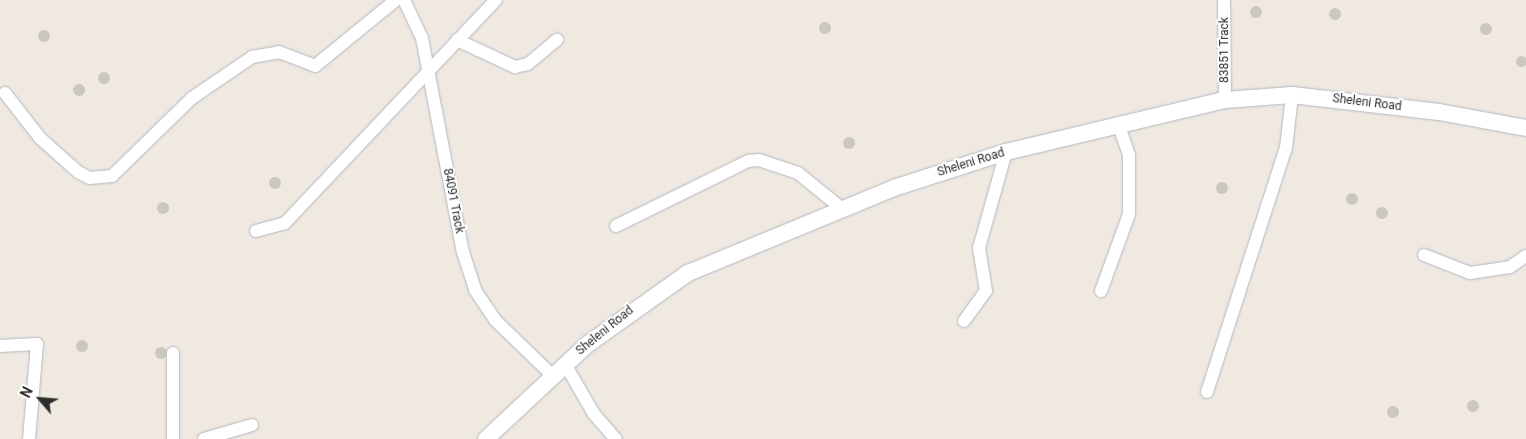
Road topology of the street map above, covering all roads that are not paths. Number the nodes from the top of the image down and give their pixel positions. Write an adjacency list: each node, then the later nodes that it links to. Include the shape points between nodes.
1 (396, 0): 8 (street, via 315,66 279,52 252,57 192,98 112,176 90,178 78,172 40,138)
2 (404, 0): 7 (street, 84091 Track, via 422,38)
3 (496, 0): 5 (street)
4 (1224, 0): 10 (street, 83851 Track)
5 (457, 40): 6 (street, via 515,67 528,64); 7 (street)
6 (557, 40)
7 (428, 70): 16 (street, via 285,223); 24 (street, 84091 Track, via 463,252 475,290 495,320)
8 (5, 93)
9 (1292, 95): 10 (street, Sheleni Road); 12 (street, Sheleni Road, via 1439,112); 25 (street, via 1286,148)
10 (1225, 100): 11 (street, Sheleni Road)
11 (1118, 123): 13 (street, Sheleni Road); 19 (street, via 1130,162 1129,214)
12 (1526, 128)
13 (1006, 152): 14 (street, Sheleni Road); 20 (street, via 979,248 986,292)
14 (841, 208): 15 (street, via 798,173 759,160 748,161); 23 (street, Sheleni Road, via 688,273 638,304)
15 (616, 226)
16 (256, 231)
17 (1424, 254): 18 (street, via 1470,273 1510,267)
18 (1526, 256)
19 (1101, 291)
20 (964, 321)
21 (0, 346): 27 (street, via 37,344)
22 (173, 353): 28 (street)
23 (565, 364): 24 (street, Sheleni Road); 31 (street, via 594,414)
24 (553, 376): 30 (street, Sheleni Road)
25 (1207, 392)
26 (252, 425): 29 (street)
27 (29, 439)
28 (173, 439)
29 (204, 439)
30 (486, 439)
31 (616, 439)

